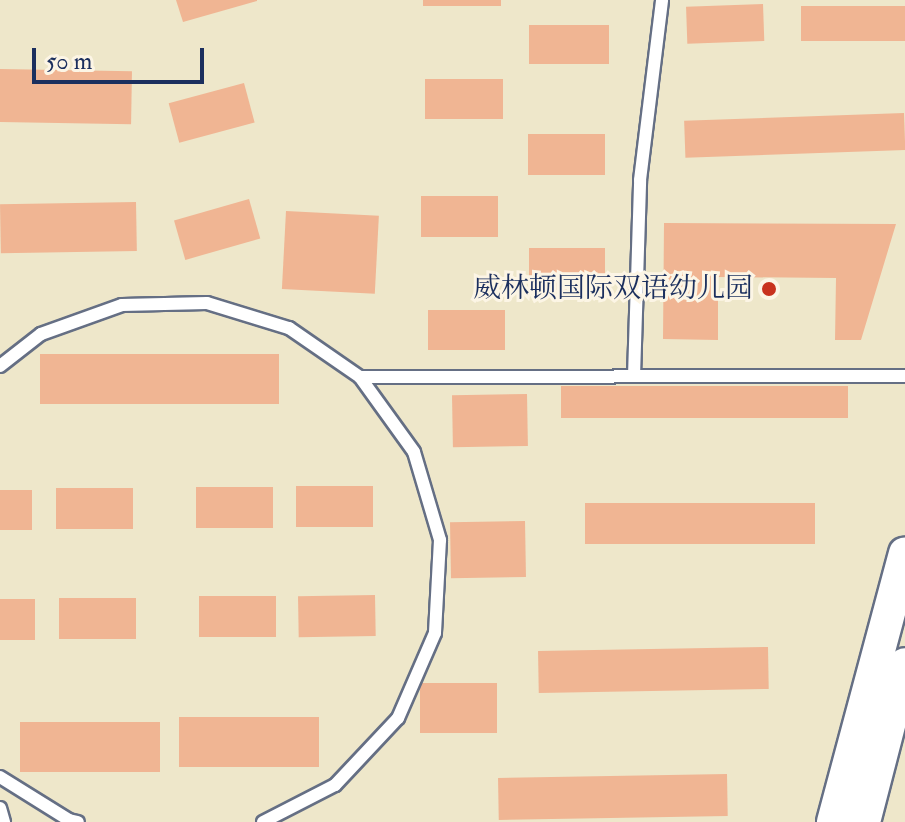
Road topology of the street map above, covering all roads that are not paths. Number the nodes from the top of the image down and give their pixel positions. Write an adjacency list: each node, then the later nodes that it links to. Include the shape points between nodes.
1 (662, 0): 3 (lane, via 640,180)
2 (0, 366): 5 (lane, via 41,334 122,305 207,303 289,328)
3 (634, 376): 4 (lane); 5 (lane)
4 (905, 376)
5 (360, 377): 12 (lane, via 414,452 440,540 435,633 398,718 335,785)
6 (905, 554): 13 (street)
7 (905, 664): 14 (street)
8 (0, 777): 11 (lane)
9 (0, 808): 10 (lane)
10 (4, 822)
11 (78, 822)
12 (263, 822)
13 (833, 822)
14 (864, 822)

